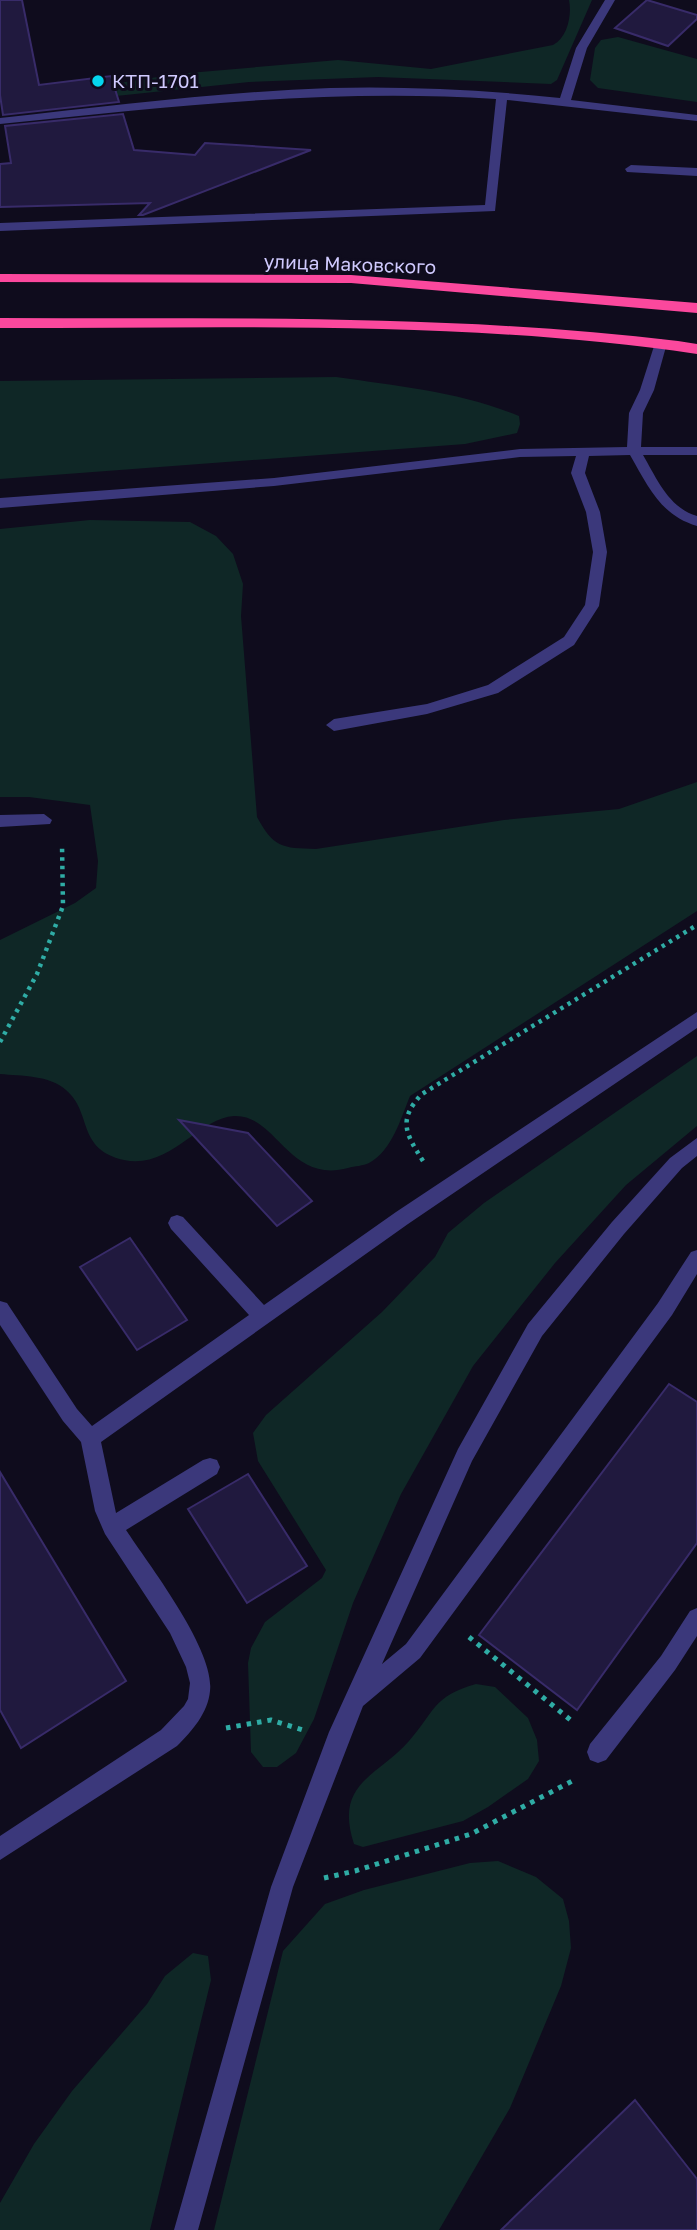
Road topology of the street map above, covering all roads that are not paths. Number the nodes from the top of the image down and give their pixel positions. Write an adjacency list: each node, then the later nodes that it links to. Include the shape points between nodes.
1 (610, 0): 3 (street, via 586,36 571,70)
2 (502, 97): 3 (street); 5 (street, via 382,91 251,94); 8 (street, via 491,208)
3 (565, 101): 4 (street)
4 (697, 118)
5 (0, 121)
6 (631, 169): 7 (street)
7 (697, 172)
8 (0, 226)
9 (0, 278): 10 (highway, улица Маковского, via 351,279)
10 (697, 308)
11 (0, 323): 12 (highway, via 341,325)
12 (661, 343): 13 (highway); 14 (street, via 636,412)
13 (697, 349)
14 (634, 451): 15 (street); 16 (street); 18 (street, via 667,506 682,519)
15 (697, 451)
16 (583, 454): 17 (street, via 520,453 274,482); 19 (street, via 578,473 593,512 600,552 592,606 569,641 493,689 427,709)
17 (0, 503)
18 (697, 521)
19 (334, 725)
20 (44, 820): 21 (street)
21 (0, 821)
22 (697, 1019): 27 (street)
23 (697, 1145): 32 (street, via 618,1228 535,1330 465,1455)
24 (177, 1223): 27 (street)
25 (697, 1258): 32 (street, via 665,1309 413,1651)
26 (0, 1309): 28 (street)
27 (263, 1317): 28 (street)
28 (89, 1438): 30 (street)
29 (209, 1467): 30 (street)
30 (112, 1527): 34 (street, via 193,1653 200,1684 196,1704 169,1738)
31 (697, 1619): 33 (street)
32 (358, 1698): 35 (street, via 282,1887)
33 (598, 1752)
34 (0, 1849)
35 (186, 2230)

